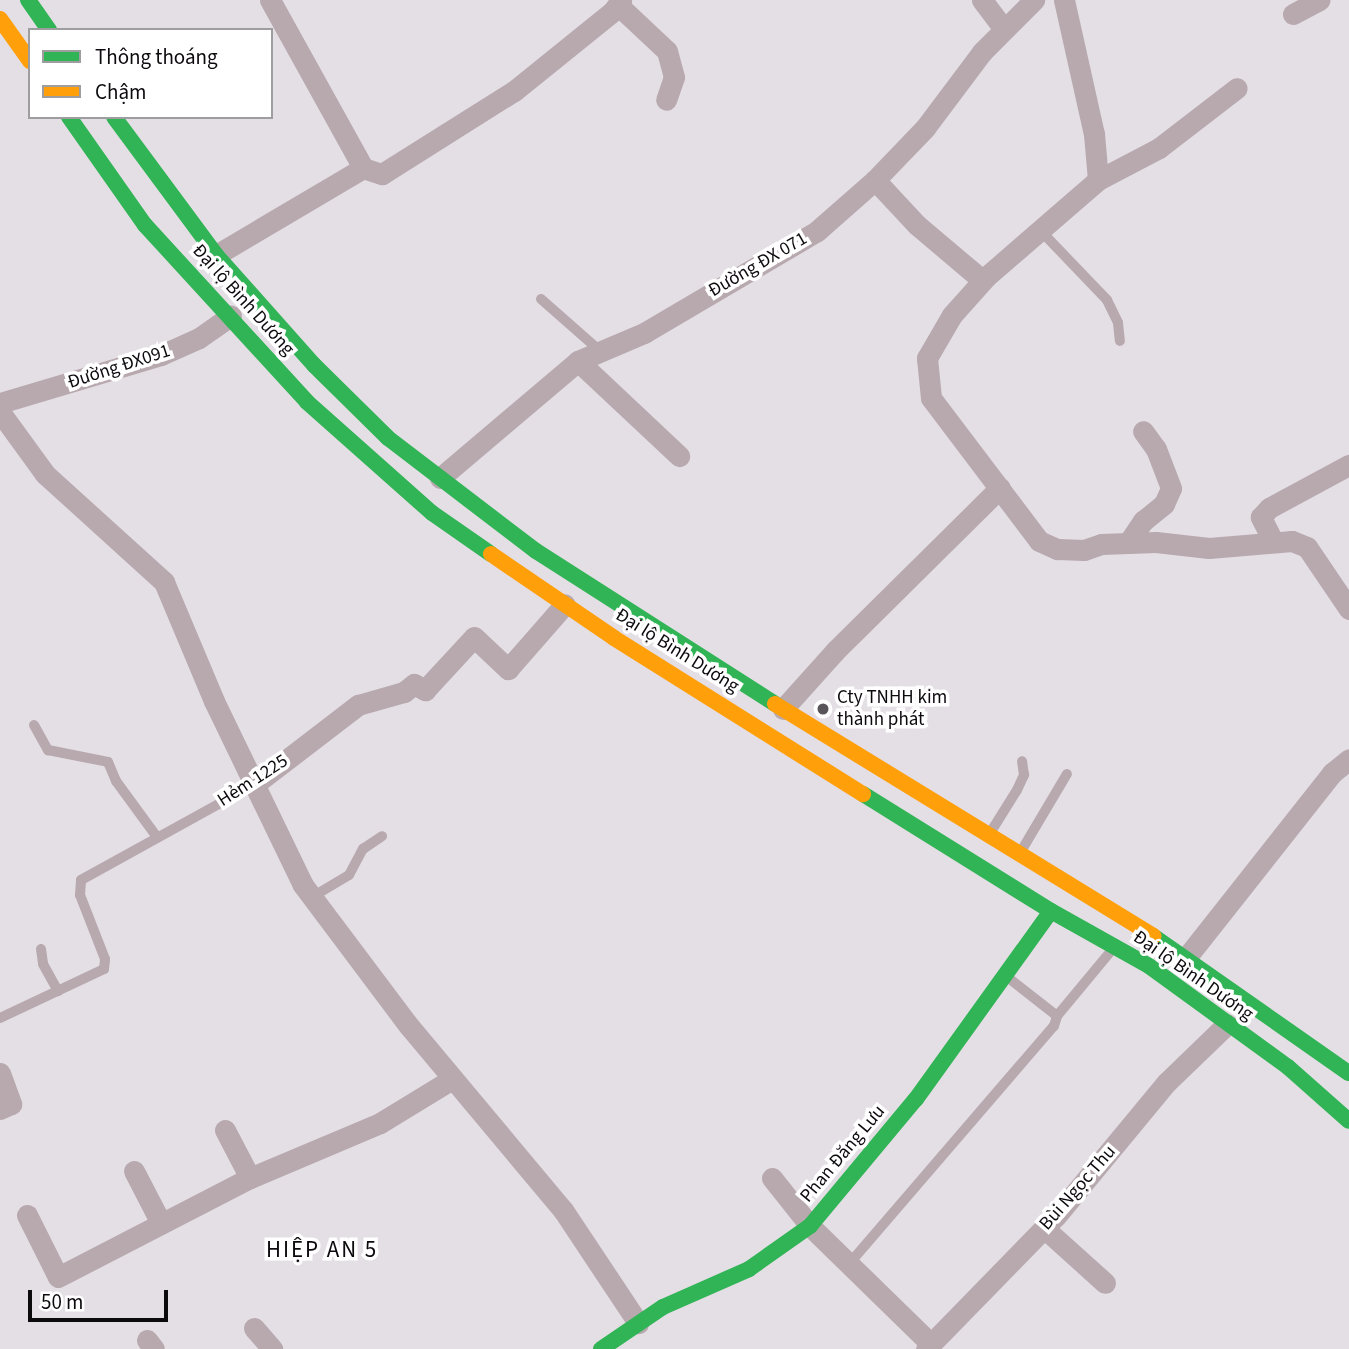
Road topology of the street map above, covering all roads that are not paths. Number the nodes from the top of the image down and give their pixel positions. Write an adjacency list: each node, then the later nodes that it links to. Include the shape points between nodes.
1 (28, 0): 10 (main road)
2 (270, 0): 17 (street)
3 (982, 0): 11 (street)
4 (1034, 0): 11 (street, Đường ĐX 071)
5 (1064, 0): 19 (street, via 1094,134)
6 (1319, 0): 8 (street)
7 (620, 2): 14 (street, via 667,51 674,77); 17 (street, via 503,98 382,174)
8 (1293, 14)
9 (0, 19): 12 (main road)
10 (48, 28)
11 (1003, 28): 18 (street, Đường ĐX 071, via 925,128)
12 (28, 58)
13 (1237, 88): 19 (street, via 1159,148)
14 (666, 100)
15 (70, 119): 24 (main road, Đại lộ Bình Dương, via 145,225)
16 (115, 119): 21 (main road, Đại lộ Bình Dương)
17 (363, 169): 21 (street)
18 (875, 180): 22 (street, via 917,225); 26 (street, Đường ĐX 071, via 817,231 643,332)
19 (1098, 180): 20 (street)
20 (1038, 229): 22 (street); 25 (lane, via 1107,300 1118,323)
21 (216, 255): 33 (main road, Đại lộ Bình Dương, via 314,365 388,438)
22 (982, 280): 34 (street, via 935,341 927,358 926,382 931,398)
23 (541, 299): 26 (lane)
24 (231, 316): 28 (street, Đường ĐX091, via 199,338 161,355); 37 (main road, Đại lộ Bình Dương, via 307,402 432,513)
25 (1120, 341)
26 (598, 349): 27 (street, Đường ĐX 071)
27 (578, 361): 31 (street); 33 (street, Đường ĐX 071)
28 (0, 403)
29 (0, 412): 44 (street, via 46,474 164,582)
30 (1143, 431): 36 (street, via 1156,449 1171,488 1164,504 1143,521)
31 (679, 456)
32 (1349, 466): 35 (street, via 1269,508 1261,517)
33 (440, 478): 39 (main road, Đại lộ Bình Dương, via 536,551)
34 (1000, 488): 36 (street, via 1039,541 1057,549); 39 (street, via 835,651)
35 (1273, 541): 36 (street, via 1209,548); 38 (street, via 1307,547)
36 (1128, 543)
37 (565, 604): 44 (street, Hẻm 1225, via 513,676 474,637 425,690 414,684 404,692 358,705); 50 (main road, Đại lộ Bình Dương)
38 (1349, 609)
39 (783, 709): 45 (main road, Đại lộ Bình Dương)
40 (34, 725): 47 (lane, via 48,750 108,762)
41 (1349, 759): 53 (street, via 1332,773)
42 (1022, 761): 45 (lane, via 1024,775)
43 (1067, 774): 48 (lane)
44 (256, 784): 47 (lane, Hẻm 1225); 49 (street)
45 (989, 835): 48 (main road, Đại lộ Bình Dương)
46 (382, 836): 49 (lane, via 363,849 349,875)
47 (157, 837): 55 (lane, Hẻm 1225, via 81,880 80,895 105,959 104,969)
48 (1020, 853): 53 (main road, Đại lộ Bình Dương)
49 (312, 897): 61 (street)
50 (1051, 911): 51 (main road, Đại lộ Bình Dương); 54 (main road, Phan Đăng Lưu)
51 (1114, 947): 56 (lane); 58 (main road, Đại lộ Bình Dương)
52 (41, 949): 55 (lane, via 43,964)
53 (1186, 958): 60 (main road, Đại lộ Bình Dương)
54 (1004, 974): 56 (lane); 70 (main road, Phan Đăng Lưu, via 916,1099)
55 (58, 991): 57 (lane, Hẻm 1225)
56 (1057, 1016): 72 (lane, via 1054,1026)
57 (0, 1018)
58 (1227, 1024): 63 (main road, Đại lộ Bình Dương, via 1288,1067); 71 (street, Bùi Ngọc Thu, via 1167,1082)
59 (0, 1073): 62 (street, via 11,1104)
60 (1349, 1073)
61 (452, 1079): 66 (street, via 380,1122); 74 (street, via 563,1210)
62 (0, 1109)
63 (1349, 1121)
64 (225, 1130): 66 (street)
65 (134, 1171): 69 (street)
66 (250, 1178): 69 (street)
67 (772, 1178): 70 (street)
68 (27, 1215): 69 (street, via 58,1277)
69 (161, 1223)
70 (810, 1226): 72 (street); 74 (main road, Phan Đăng Lưu, via 750,1269)
71 (1044, 1228): 73 (street); 76 (street, Bùi Ngọc Thu)
72 (849, 1264): 76 (street)
73 (1105, 1283)
74 (638, 1323): 78 (main road, Phan Đăng Lưu)
75 (254, 1328): 77 (street)
76 (929, 1347)
77 (272, 1349)
78 (601, 1349)

